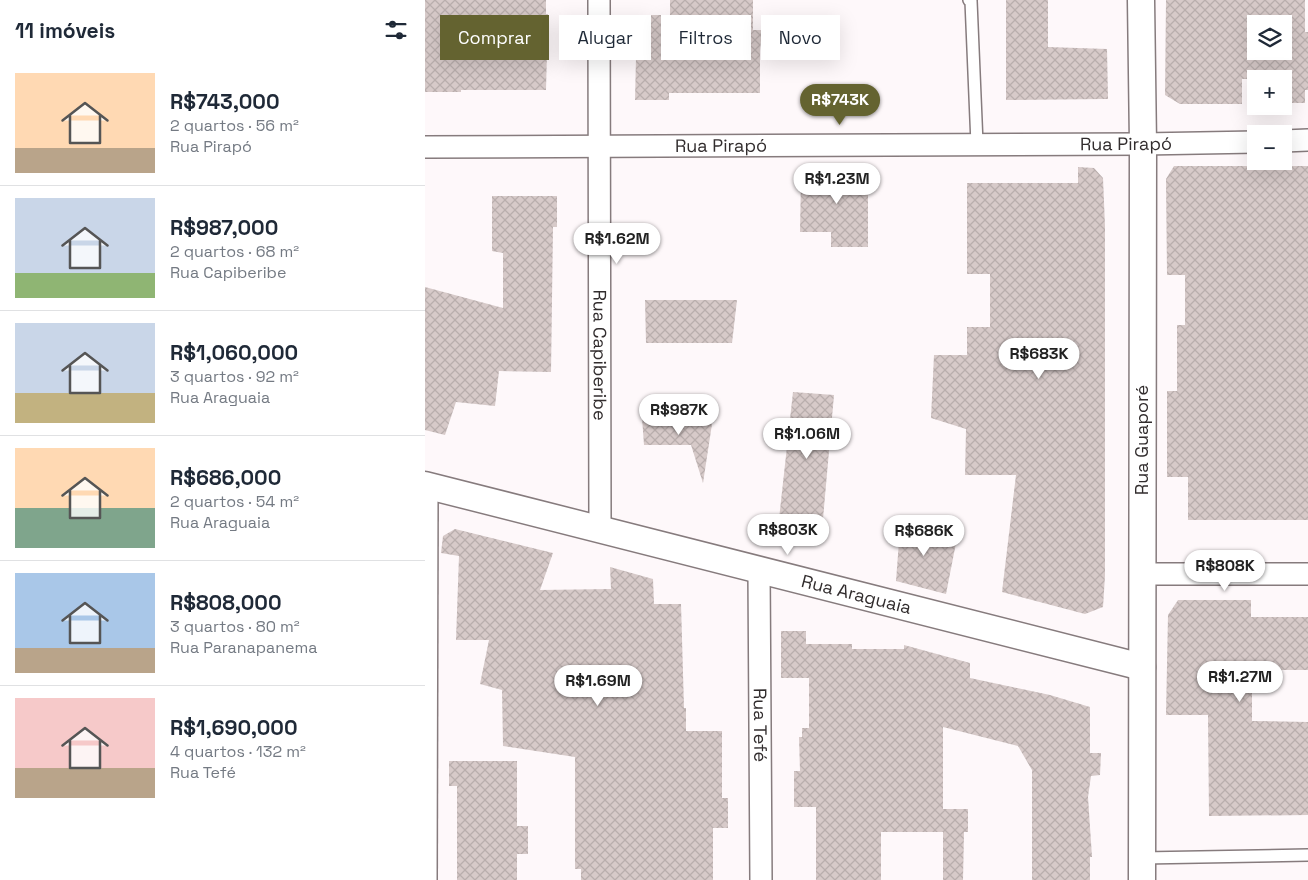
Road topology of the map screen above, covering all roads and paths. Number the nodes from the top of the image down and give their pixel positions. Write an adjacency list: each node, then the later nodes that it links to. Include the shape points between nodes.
1 (599, 0): 9 (street, Rua Capiberibe)
2 (969, 0): 7 (lane)
3 (1141, 0): 8 (street, Rua Guaporé)
4 (1308, 140): 5 (street)
5 (1292, 141)
6 (1247, 142): 8 (street, Rua Pirapó)
7 (977, 144): 8 (street, Rua Pirapó); 9 (street, Rua Pirapó)
8 (1143, 144): 14 (street, Rua Guaporé)
9 (598, 146): 10 (street, Rua Pirapó); 12 (street, Rua Capiberibe)
10 (425, 147)
11 (426, 485): 12 (street, Rua Araguaia); 19 (street)
12 (600, 530): 13 (street, Rua Araguaia)
13 (759, 570): 16 (street, Rua Araguaia); 20 (street, Rua Tefé)
14 (1142, 574): 15 (street); 16 (street, Rua Guaporé)
15 (1308, 574)
16 (1142, 667): 18 (street, Rua Guaporé)
17 (1308, 855): 18 (lane)
18 (1142, 869)
19 (426, 880)
20 (761, 880)

